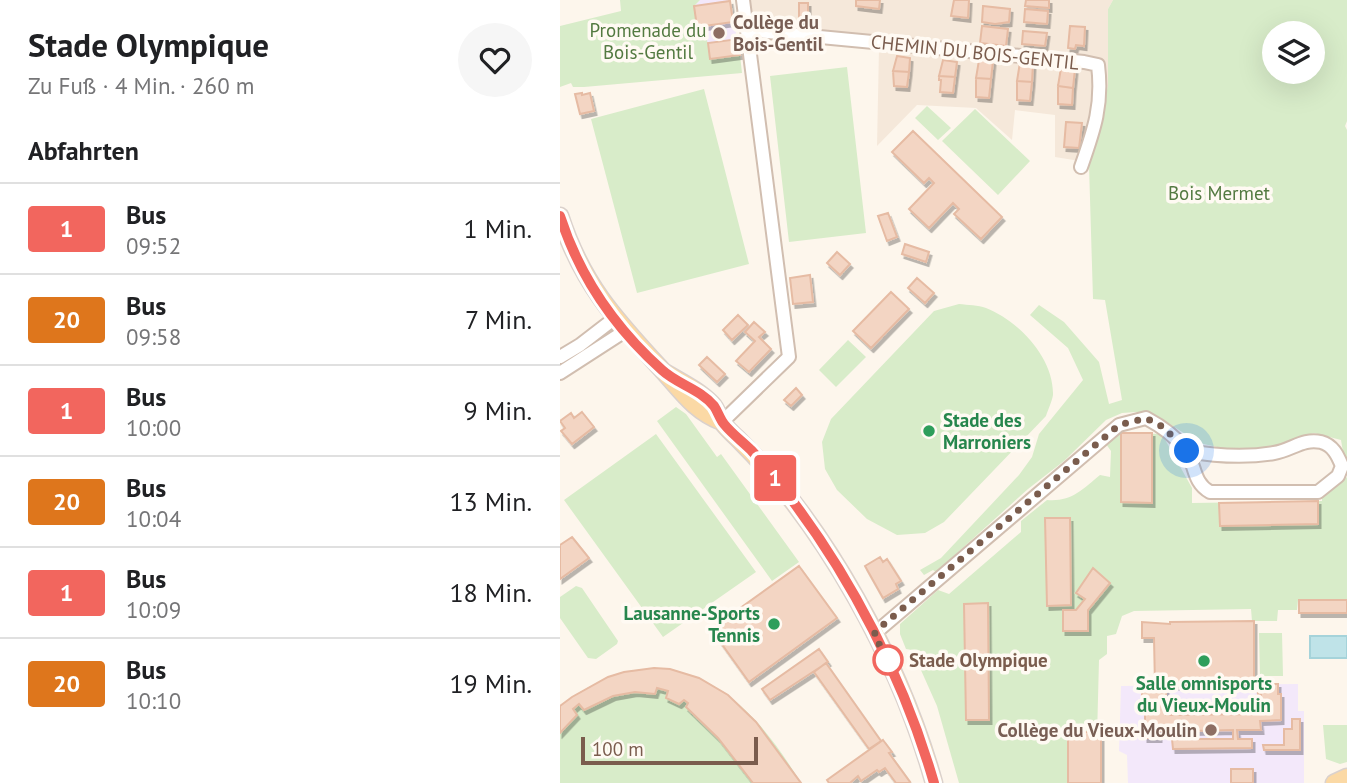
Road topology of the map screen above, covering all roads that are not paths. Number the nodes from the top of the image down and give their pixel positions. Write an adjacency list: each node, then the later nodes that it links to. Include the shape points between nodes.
1 (743, 0): 2 (street)
2 (747, 27): 3 (street, CHEMIN DU BOIS-GENTIL, via 1098,65 1100,108); 9 (street, via 789,357)
3 (1081, 167)
4 (561, 225): 5 (main road, via 588,281)
5 (615, 318): 6 (main road); 7 (street)
6 (625, 331): 8 (street); 9 (main road, via 663,371 710,402)
7 (560, 357)
8 (560, 373)
9 (722, 422): 11 (main road, via 760,460 805,518)
10 (1187, 451): 10 (street, via 1255,456 1279,453 1304,441 1324,442 1342,466 1338,476 1318,492 1210,492 1198,481); 11 (street, via 1163,427 1146,418 1119,425)
11 (874, 634): 13 (main road, via 908,704)
12 (1347, 777): 14 (main road)
13 (934, 783)
14 (1334, 783)

